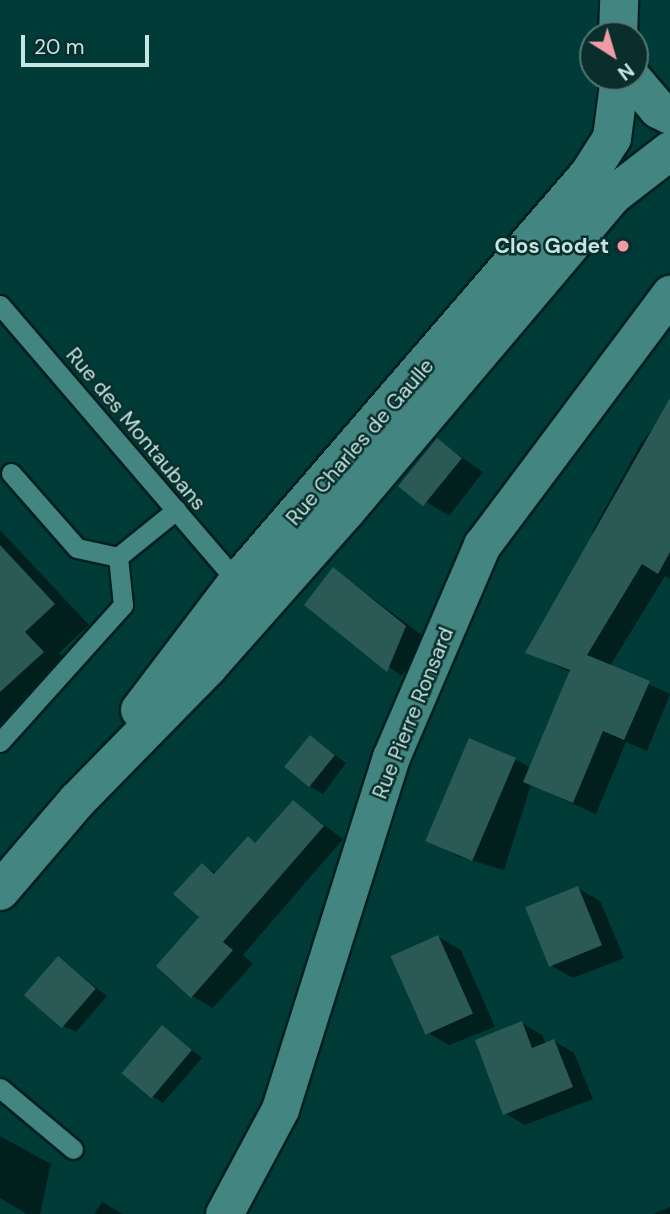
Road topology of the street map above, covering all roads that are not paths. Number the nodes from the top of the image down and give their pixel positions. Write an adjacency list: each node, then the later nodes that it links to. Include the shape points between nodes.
1 (619, 0): 2 (street)
2 (618, 21)
3 (618, 91): 12 (street, Rue Charles de Gaulle, via 612,138 589,174)
4 (643, 91): 5 (street)
5 (670, 115)
6 (670, 151): 14 (street, Rue Charles de Gaulle, via 613,195 226,646)
7 (670, 294): 18 (street, Rue Pierre Ronsard, via 482,545 391,757 280,1109)
8 (0, 305): 10 (lane, Rue des Montaubans)
9 (11, 472): 11 (lane, via 77,548)
10 (176, 510): 11 (lane); 12 (lane, Rue des Montaubans)
11 (118, 557): 13 (lane, via 123,604)
12 (237, 582): 14 (street, Rue Charles de Gaulle, via 184,647)
13 (0, 742)
14 (77, 800): 15 (street, Rue Charles de Gaulle)
15 (0, 891)
16 (0, 1088): 17 (lane)
17 (73, 1149)
18 (224, 1214)

